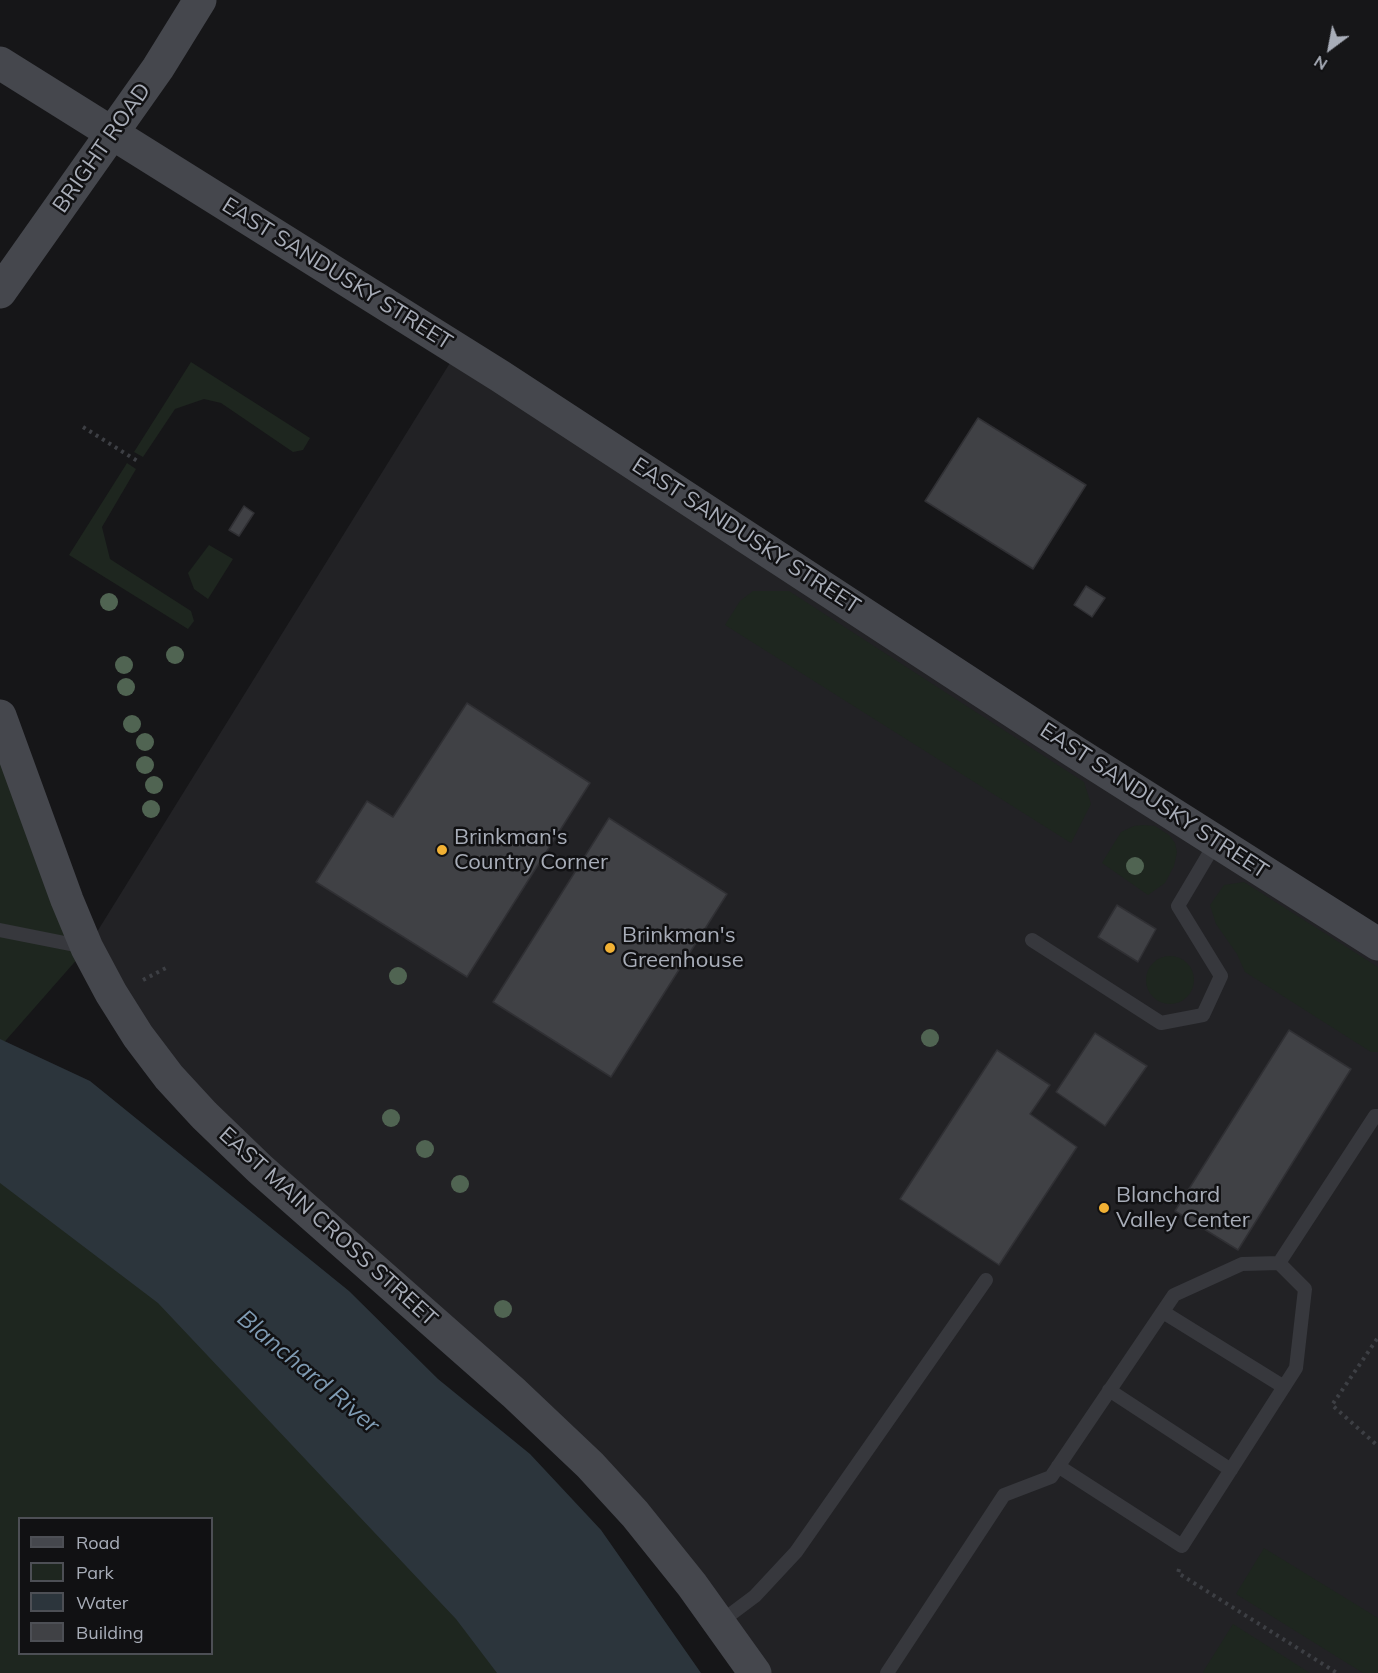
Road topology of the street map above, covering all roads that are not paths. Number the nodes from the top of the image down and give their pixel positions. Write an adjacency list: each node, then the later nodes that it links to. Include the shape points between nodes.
1 (200, 0): 3 (main road, BRIGHT ROAD)
2 (0, 63): 3 (main road, EAST SANDUSKY STREET)
3 (112, 132): 4 (main road, BRIGHT ROAD); 6 (main road, EAST SANDUSKY STREET, via 500,376)
4 (0, 292)
5 (0, 716): 10 (main road, EAST MAIN CROSS STREET)
6 (1216, 842): 8 (lane, via 1178,906 1221,976 1203,1015 1161,1023); 9 (main road, EAST SANDUSKY STREET)
7 (0, 930): 10 (lane)
8 (1032, 940)
9 (1378, 944)
10 (87, 948): 19 (main road, EAST MAIN CROSS STREET, via 138,1036 204,1115 590,1465 642,1523)
11 (1378, 1116): 12 (lane)
12 (1279, 1263): 14 (lane, via 1242,1264 1174,1295); 15 (lane, via 1305,1289 1296,1368)
13 (986, 1280): 19 (lane, via 796,1552 755,1596)
14 (1162, 1312): 15 (lane); 16 (lane)
15 (1284, 1387): 18 (lane)
16 (1109, 1390): 17 (lane); 18 (lane)
17 (1058, 1466): 18 (lane, via 1182,1546); 21 (lane, via 1051,1477 1004,1496)
18 (1231, 1470)
19 (719, 1623): 20 (main road, EAST MAIN CROSS STREET)
20 (755, 1673)
21 (887, 1673)

